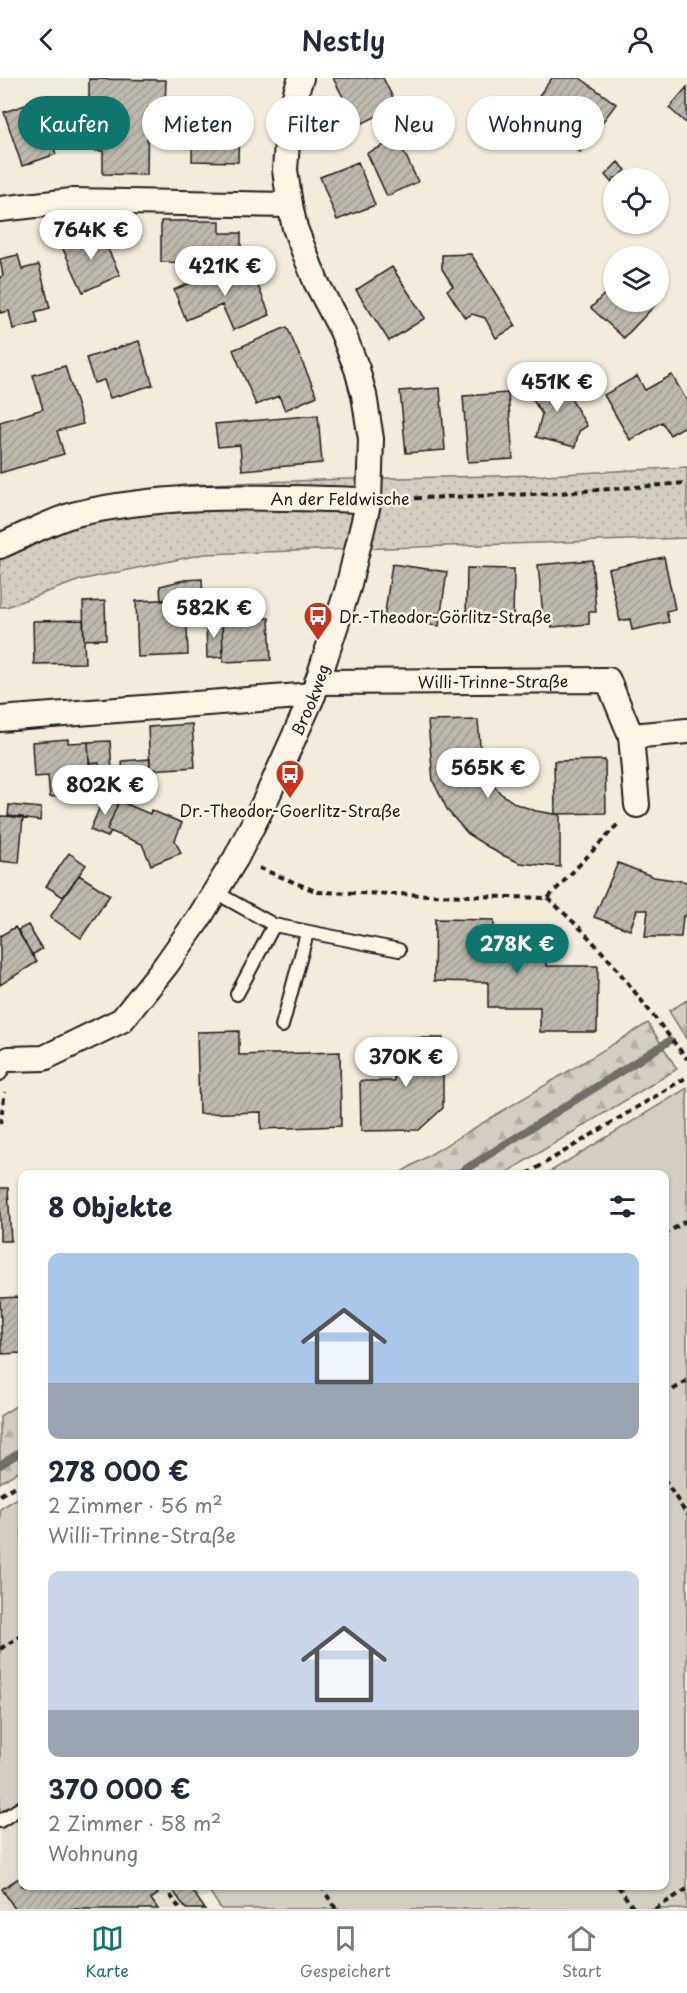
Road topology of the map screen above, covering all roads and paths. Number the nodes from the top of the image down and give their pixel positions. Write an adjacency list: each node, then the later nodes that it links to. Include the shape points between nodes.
1 (301, 78): 2 (street, Brookweg, via 287,141 285,170)
2 (290, 205): 3 (street, via 72,201); 5 (street, Brookweg, via 304,254 348,346 364,395 371,449)
3 (0, 209)
4 (687, 483): 5 (path, An der Feldwische, via 558,493)
5 (369, 500): 6 (street, An der Feldwische, via 204,496 135,504 74,514); 7 (street, Brookweg, via 348,588)
6 (0, 546)
7 (315, 688): 8 (street); 10 (street, Willi-Trinne-Straße, via 608,680); 12 (street, Brookweg)
8 (0, 719)
9 (687, 731): 10 (street)
10 (631, 736): 11 (street, Willi-Trinne-Straße)
11 (637, 805): 14 (path)
12 (236, 858): 13 (street, Brookweg); 14 (path, via 318,892)
13 (215, 892): 15 (lane); 21 (street, Brookweg, via 166,965 122,1020 44,1058)
14 (548, 898): 20 (path, via 613,964)
15 (274, 925): 16 (lane); 18 (lane)
16 (307, 933): 17 (lane); 19 (lane)
17 (399, 950)
18 (237, 994)
19 (282, 1026)
20 (687, 1059)
21 (3, 1064)
22 (687, 1077): 23 (path)
23 (534, 1170)
24 (687, 1220): 25 (path)
25 (669, 1232)
26 (687, 1381): 27 (path)
27 (669, 1392)
28 (18, 1484): 30 (path)
29 (669, 1487): 31 (path)
30 (0, 1495)
31 (687, 1515)
32 (18, 1638): 33 (path)
33 (0, 1649)
34 (18, 1810): 35 (lane)
35 (0, 1821)
36 (687, 1889): 43 (path)
37 (167, 1890): 40 (path)
38 (324, 1890): 41 (path)
39 (621, 1890): 42 (path)
40 (180, 1909)
41 (336, 1909)
42 (634, 1909)
43 (656, 1909)

